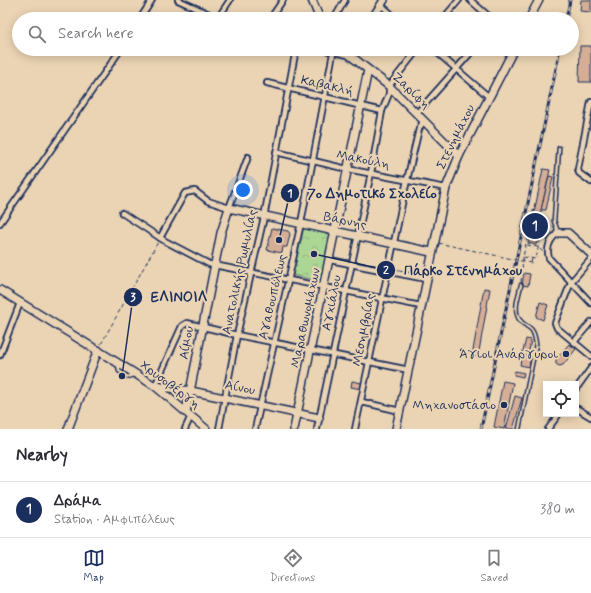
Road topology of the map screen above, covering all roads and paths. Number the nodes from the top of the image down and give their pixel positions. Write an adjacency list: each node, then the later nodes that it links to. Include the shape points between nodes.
1 (152, 0): 13 (street)
2 (178, 0): 12 (street)
3 (192, 0): 12 (street)
4 (230, 0): 15 (street)
5 (283, 0): 16 (street)
6 (312, 0): 17 (street)
7 (345, 0): 18 (street)
8 (459, 0): 21 (street)
9 (470, 0): 22 (street)
10 (539, 0): 23 (street)
11 (382, 3): 19 (street); 20 (street)
12 (188, 5): 14 (street)
13 (144, 12)
14 (205, 12)
15 (223, 12)
16 (275, 12)
17 (317, 12)
18 (338, 12)
19 (376, 12)
20 (390, 12)
21 (449, 12)
22 (484, 12)
23 (533, 12)
24 (116, 56): 59 (street)
25 (295, 56): 36 (street, Ανατολικής Ρωμυλίας)
26 (333, 56): 37 (street, Αγαθουπόλεως)
27 (355, 56): 33 (street, Ζαρίφη)
28 (413, 56): 35 (street, Αγχιάλου)
29 (442, 56): 32 (street)
30 (468, 56): 32 (street)
31 (510, 56): 38 (street, Στενημάχου)
32 (457, 68): 38 (street); 42 (street)
33 (368, 70): 35 (street, Ζαρίφη); 40 (street, Μαραθωνομάχων)
34 (267, 83): 36 (street, Καβακλή)
35 (389, 86): 41 (street, Αγχιάλου); 42 (street, Ζαρίφη)
36 (288, 89): 37 (street, Καβακλή); 46 (street, Ανατολικής Ρωμυλίας)
37 (325, 97): 40 (street, Καβακλή); 49 (street, Αγαθουπόλεως)
38 (489, 97): 47 (street, Στενημάχου)
39 (591, 102): 43 (street)
40 (360, 105): 41 (street, Καβακλή); 50 (street, Μαραθωνομάχων)
41 (382, 111): 51 (street, Αγχιάλου)
42 (417, 113): 44 (street, Ζαρίφη)
43 (590, 113): 53 (street, via 578,172)
44 (424, 120): 47 (street, Ζαρίφη); 52 (street, Μεσημβρίας, via 419,129)
45 (559, 148): 63 (lane)
46 (276, 152): 49 (street, Μακούλη); 58 (street, Ανατολικής Ρωμυλίας)
47 (458, 156): 54 (street, Στενημάχου)
48 (248, 157): 56 (street)
49 (312, 161): 50 (street, Μακούλη); 60 (street, Αγαθουπόλεως)
50 (347, 169): 51 (street, Μακούλη); 64 (street, Μαραθωνομάχων)
51 (371, 173): 52 (street, Μακούλη); 65 (street, Αγχιάλου)
52 (407, 180): 54 (street, Μακούλη); 67 (street, Μεσημβρίας)
53 (591, 182)
54 (446, 188): 71 (street, Στενημάχου)
55 (535, 203): 69 (path)
56 (229, 208): 58 (street, Βάρνης); 66 (street, via 208,201 195,191 185,193); 79 (street, Αίμου)
57 (122, 213): 66 (street)
58 (264, 217): 60 (street, Βάρνης); 81 (street, Ανατολικής Ρωμυλίας)
59 (0, 223)
60 (301, 223): 64 (street, Βάρνης); 83 (street, Αγαθουπόλεως)
61 (540, 223): 62 (path)
62 (543, 223): 63 (path); 70 (path)
63 (556, 230): 72 (street, via 568,233); 74 (street, via 550,241)
64 (336, 231): 65 (street, Βάρνης); 77 (street, Μαραθωνομάχων)
65 (358, 236): 67 (street, Βάρνης); 78 (street, Αγχιάλου)
66 (160, 238): 79 (street); 98 (path)
67 (393, 243): 71 (street, Βάρνης); 80 (street, Μεσημβρίας)
68 (438, 243): 75 (path, bridge, via 531,262)
69 (526, 244): 70 (path); 73 (path)
70 (538, 247): 74 (path); 75 (path, via 536,259)
71 (431, 252): 82 (street, Στενημάχου)
72 (591, 254)
73 (523, 257): 75 (path); 85 (path)
74 (549, 258): 84 (street)
75 (532, 259)
76 (591, 259): 84 (street)
77 (330, 260): 78 (street); 86 (street, Μαραθωνομάχων)
78 (351, 264): 80 (street); 88 (street, Αγχιάλου)
79 (214, 265): 81 (street); 94 (street, Αίμου)
80 (387, 271): 82 (street); 89 (street, Μεσημβρίας)
81 (251, 272): 83 (street); 95 (street, Ανατολικής Ρωμυλίας)
82 (426, 278): 92 (street, Στενημάχου)
83 (288, 279): 86 (street); 96 (street, Αγαθουπόλεως)
84 (571, 282): 91 (street); 97 (street, via 555,322 557,328)
85 (521, 285): 128 (lane, via 517,314 532,330 536,344)
86 (325, 286): 88 (street); 99 (street, Μαραθωνομάχων)
87 (0, 290): 90 (street, Χρυσοβέργη)
88 (346, 290): 89 (street); 100 (street, Αγχιάλου)
89 (382, 298): 92 (street); 103 (street, Μεσημβρίας)
90 (20, 303): 98 (street, Χρυσοβέργη); 101 (street)
91 (591, 303)
92 (421, 306): 105 (street, Στενημάχου)
93 (591, 322): 97 (street)
94 (202, 327): 95 (street); 107 (street, via 188,323 183,325); 108 (street, Αίμου)
95 (237, 335): 96 (street); 109 (street, Ανατολικής Ρωμυλίας)
96 (274, 342): 99 (street); 111 (street, Αγαθουπόλεως)
97 (574, 342): 102 (street)
98 (98, 350): 107 (street, Χρυσοβέργη); 119 (street)
99 (311, 350): 100 (street); 114 (street, Μαραθωνομάχων)
100 (333, 354): 103 (street); 118 (street, Αγχιάλου)
101 (0, 355)
102 (591, 356)
103 (369, 361): 105 (street); 110 (street, Μεσημβρίας)
104 (591, 368): 106 (street)
105 (409, 370): 113 (street, Στενημάχου)
106 (579, 385)
107 (155, 386): 108 (street, Αίνου); 115 (street, Χρυσοβέργη)
108 (191, 390): 109 (street, Αίνου); 115 (street, Αίμου)
109 (225, 398): 111 (street, Αίνου); 122 (street, Ανατολικής Ρωμυλίας)
110 (362, 402): 113 (street); 126 (street, Μεσημβρίας)
111 (261, 405): 114 (street, Αίνου); 123 (street, Αγαθουπόλεως)
112 (579, 410): 117 (street)
113 (400, 412): 127 (street, Στενημάχου)
114 (298, 413): 118 (street, Αίνου); 124 (street, Μαραθωνομάχων)
115 (189, 414): 120 (street); 121 (street, Χρυσοβέργη)
116 (557, 417): 129 (street)
117 (591, 417)
118 (319, 418): 125 (street, Αγχιάλου)
119 (68, 429)
120 (185, 429)
121 (206, 429)
122 (219, 429)
123 (255, 429)
124 (294, 429)
125 (317, 429)
126 (355, 429)
127 (396, 429)
128 (520, 429)
129 (548, 429)

